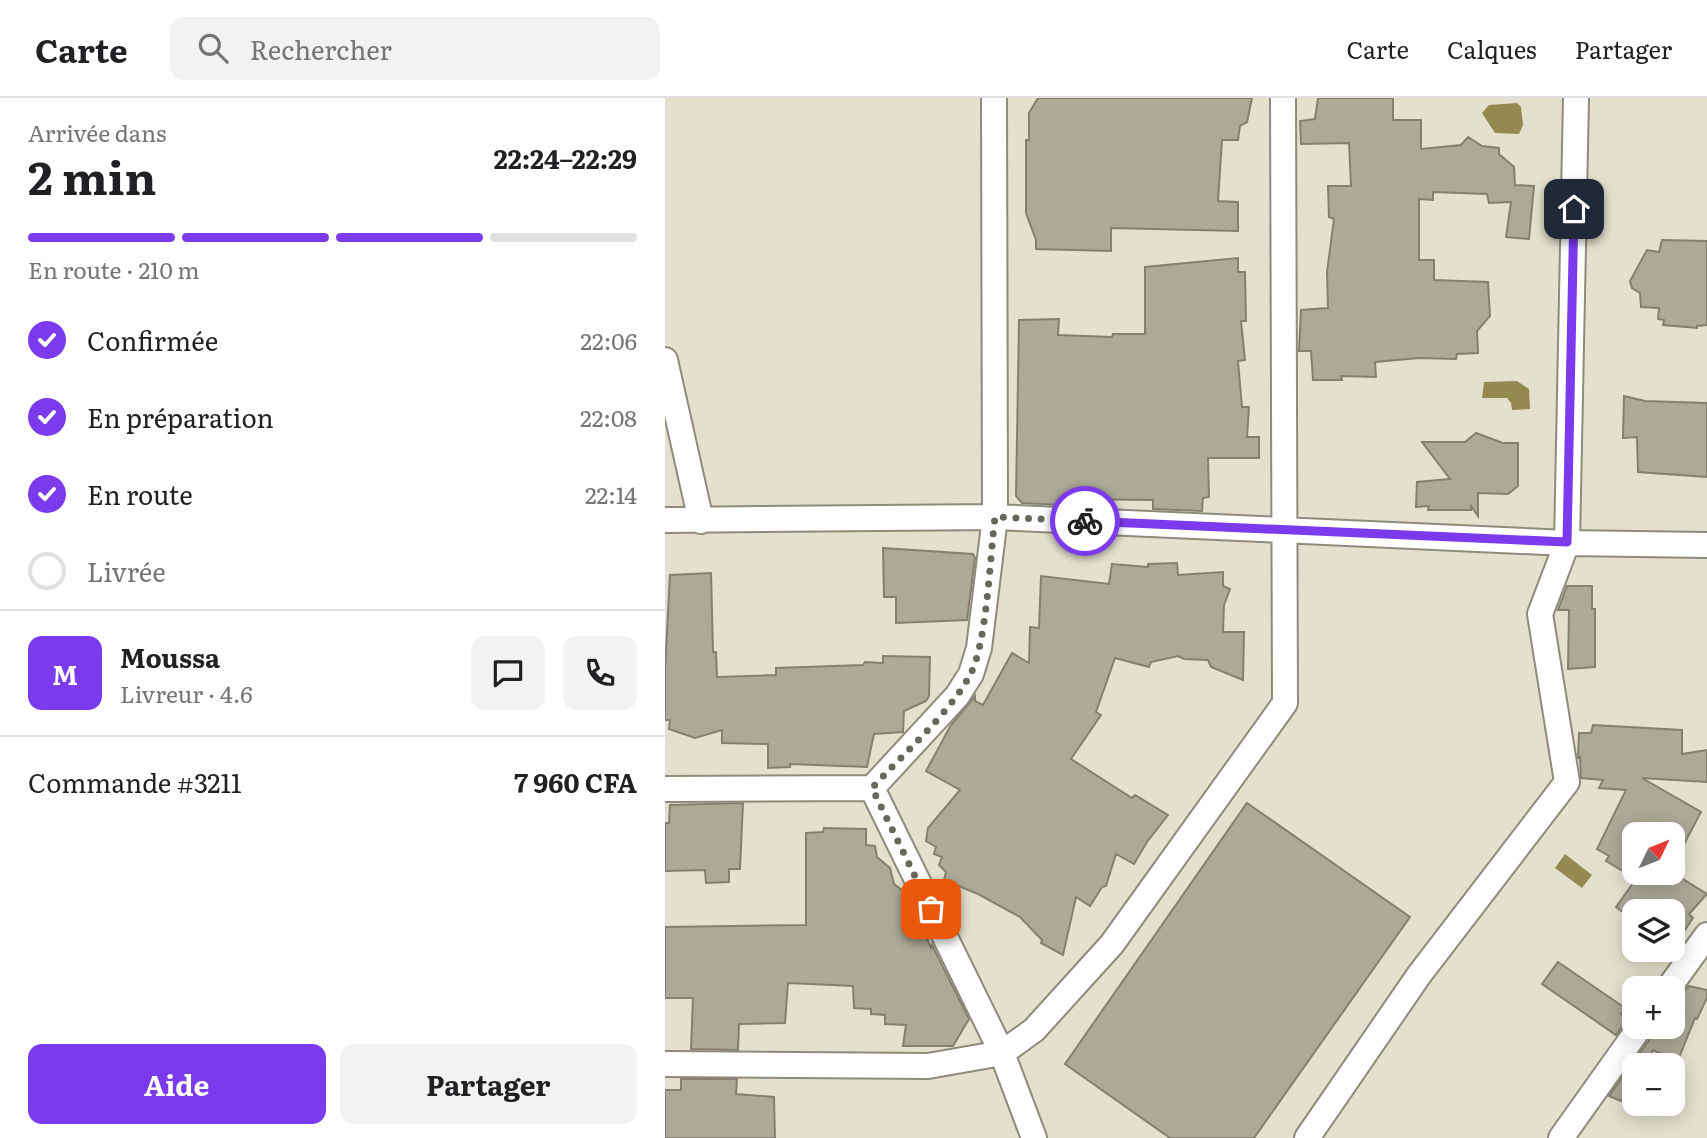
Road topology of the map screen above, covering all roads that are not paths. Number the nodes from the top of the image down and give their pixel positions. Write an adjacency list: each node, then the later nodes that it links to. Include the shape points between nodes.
1 (994, 98): 5 (street)
2 (1283, 98): 8 (street)
3 (1576, 98): 9 (street)
4 (665, 360): 7 (street)
5 (995, 517): 7 (street); 8 (street); 11 (street, via 979,648 971,674 957,696)
6 (665, 520): 7 (street)
7 (701, 521)
8 (1285, 528): 9 (street); 16 (street, via 1285,703 1112,944 1034,1030)
9 (1567, 542): 10 (street); 19 (street, via 1540,614 1567,782 1419,975)
10 (1707, 545)
11 (872, 788): 12 (street); 16 (street)
12 (665, 789)
13 (1705, 939): 14 (street)
14 (1678, 976)
15 (1631, 1039): 20 (street)
16 (1002, 1053): 17 (street, via 928,1066); 18 (street)
17 (665, 1064)
18 (1034, 1138)
19 (1307, 1138)
20 (1561, 1138)

